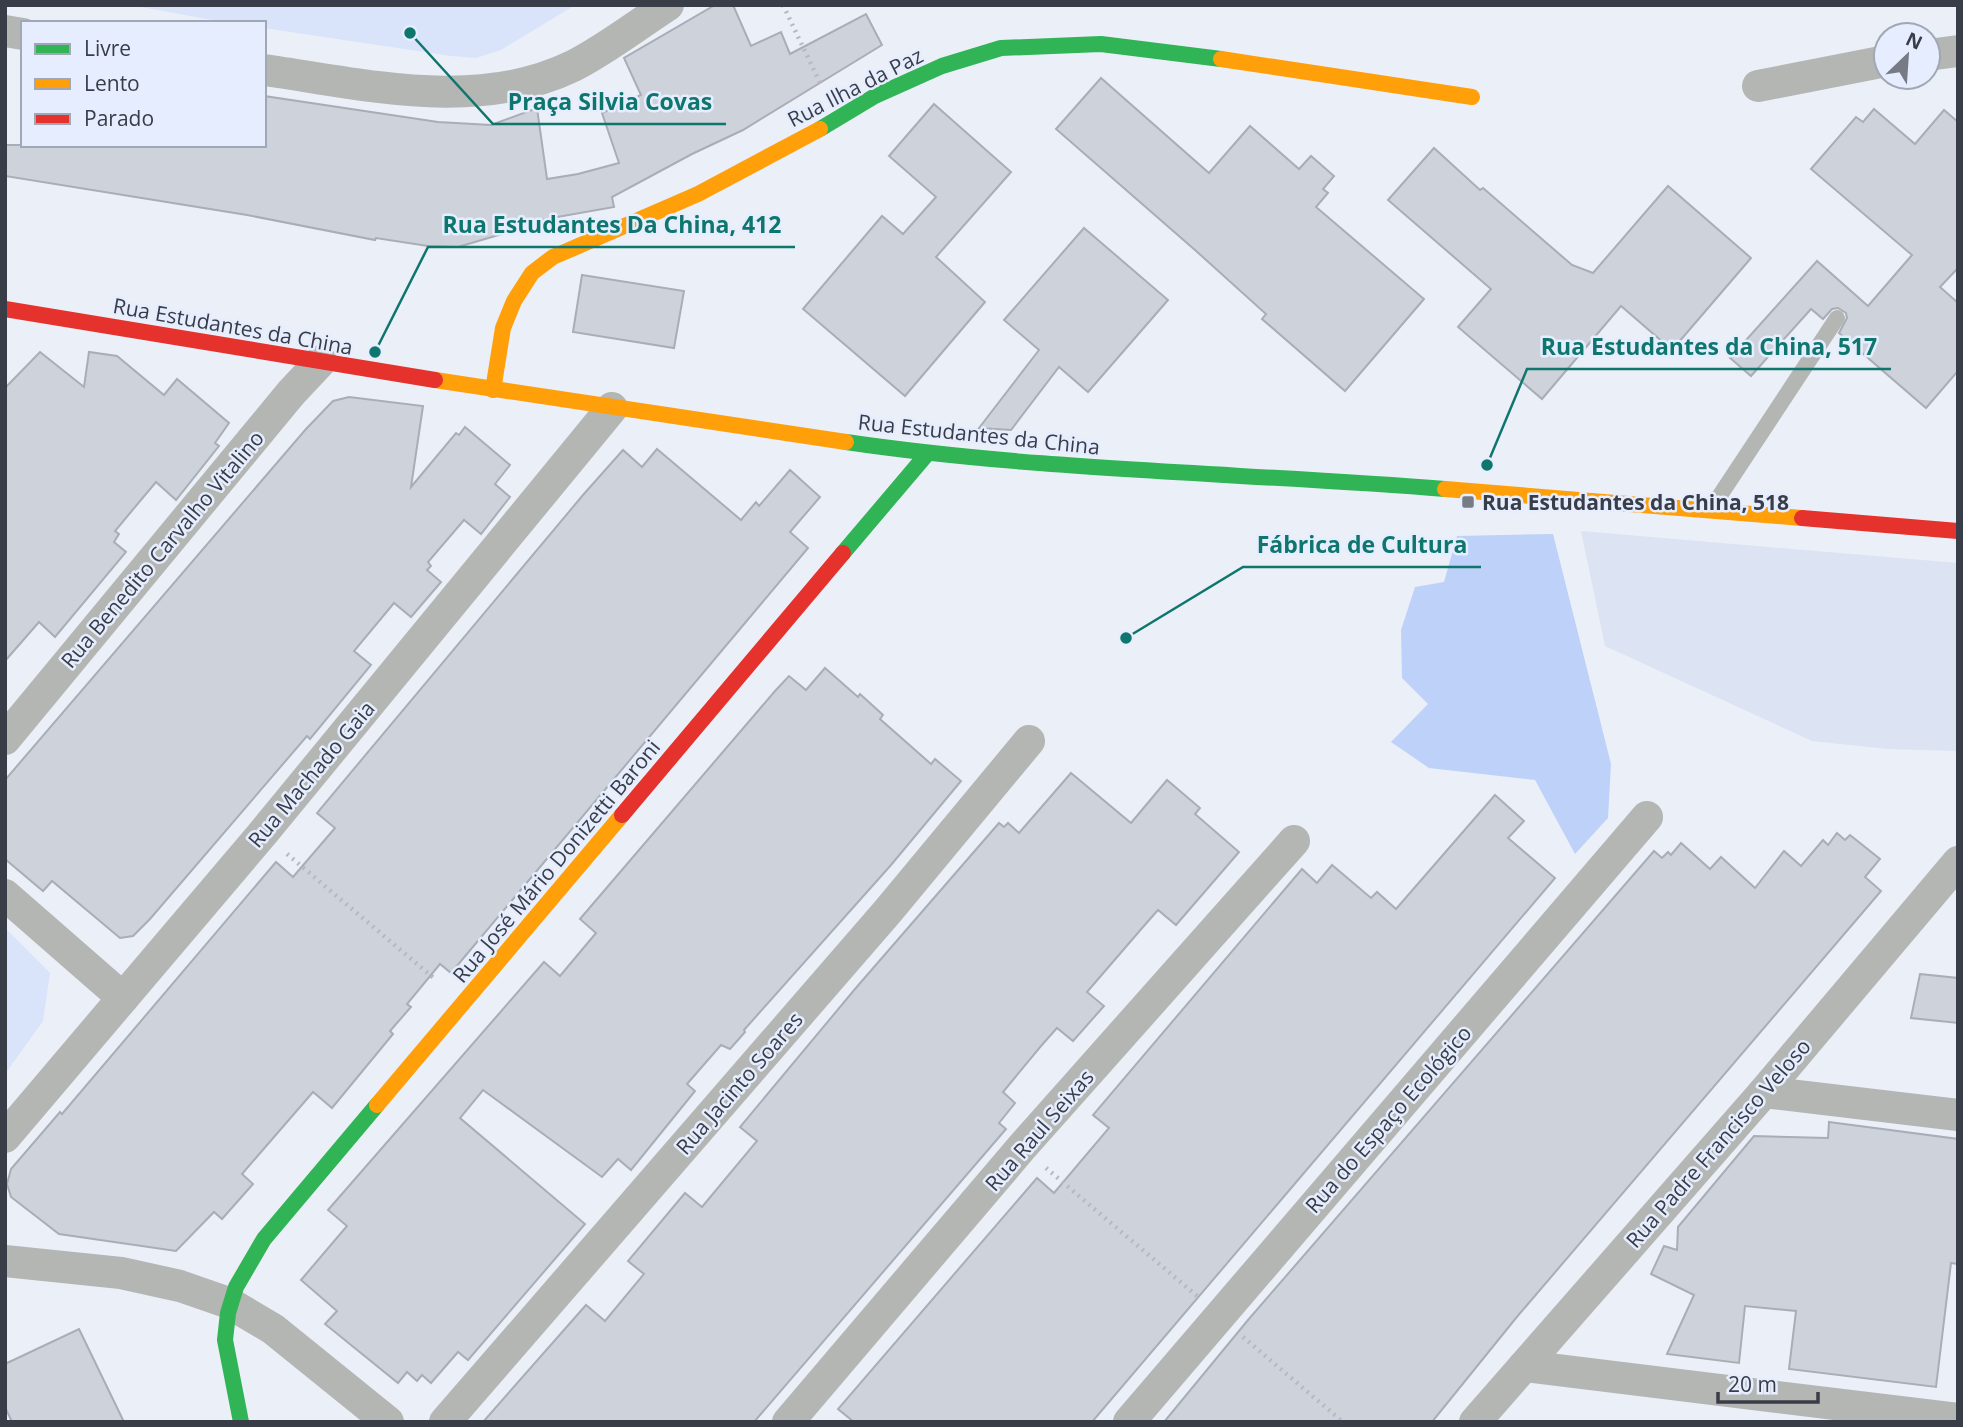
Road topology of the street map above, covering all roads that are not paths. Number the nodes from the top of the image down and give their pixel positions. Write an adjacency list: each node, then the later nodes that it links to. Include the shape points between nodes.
1 (667, 5): 3 (street, via 574,65 530,83 475,92 412,91)
2 (1872, 64): 4 (street)
3 (266, 69)
4 (1758, 86)
5 (1472, 97): 9 (street, Rua Ilha da Paz, via 1153,49 1101,44 1001,48 942,66 875,96 698,194 553,257 532,273 514,301 503,328)
6 (11, 317): 8 (street, Rua Estudantes da China)
7 (1837, 318): 12 (lane)
8 (321, 361): 9 (street, Rua Estudantes da China); 14 (street, Rua Benedito Carvalho Vitalino)
9 (493, 390): 10 (street, Rua Estudantes da China)
10 (612, 408): 11 (street, Rua Estudantes da China); 20 (street, Rua Machado Gaia)
11 (927, 454): 12 (street, Rua Estudantes da China); 25 (street, Rua José Mário Donizetti Baroni, via 264,1239 246,1264)
12 (1710, 511): 13 (street, Rua Estudantes da China)
13 (1958, 531)
14 (5, 739)
15 (1030, 741): 30 (street, Rua Jacinto Soares)
16 (1647, 817): 32 (street, Rua do Espaço Ecológico)
17 (1294, 841): 31 (street, Rua Raul Seixas, via 1022,1147)
18 (1958, 862): 21 (street, Rua Padre Francisco Veloso)
19 (5, 895): 20 (street)
20 (123, 998): 23 (street, Rua Machado Gaia)
21 (1764, 1092): 22 (street); 26 (street, Rua Padre Francisco Veloso)
22 (1958, 1115)
23 (5, 1137)
24 (5, 1261): 25 (street, via 121,1273)
25 (229, 1303): 28 (street, Rua José Mário Donizetti Baroni, via 225,1340); 29 (street, via 273,1329)
26 (1524, 1366): 27 (street); 33 (street, Rua Padre Francisco Veloso)
27 (1958, 1419)
28 (241, 1422)
29 (387, 1422)
30 (445, 1422)
31 (788, 1422)
32 (1129, 1422)
33 (1475, 1422)

